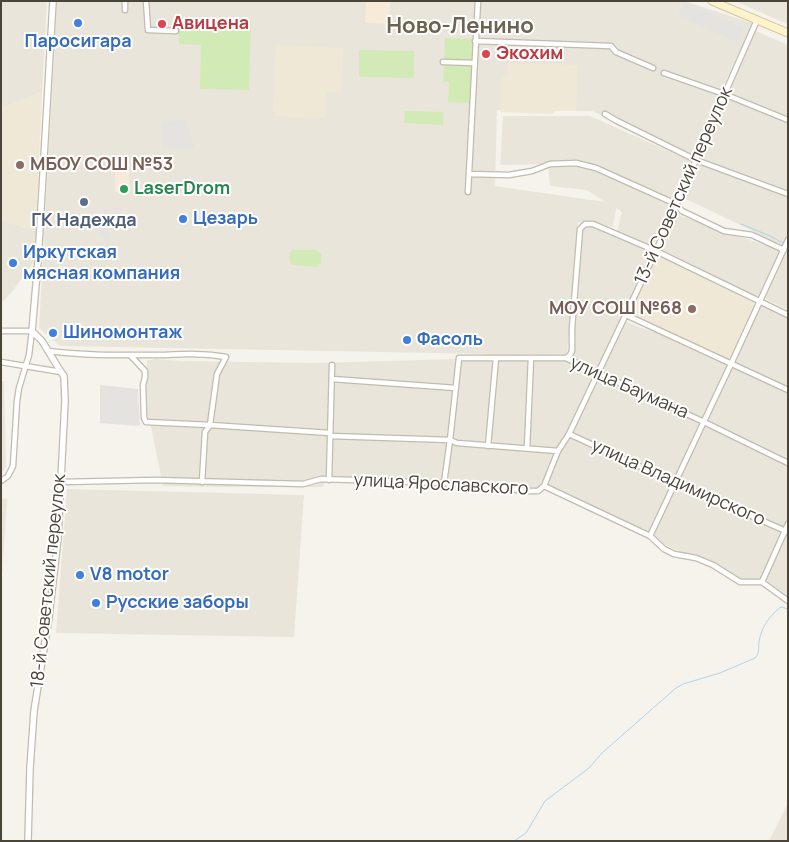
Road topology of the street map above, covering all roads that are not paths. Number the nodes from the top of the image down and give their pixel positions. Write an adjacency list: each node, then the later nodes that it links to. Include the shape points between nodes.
1 (54, 1): 31 (street)
2 (125, 1): 7 (street)
3 (146, 1): 9 (street, via 148,30)
4 (478, 1): 11 (street)
5 (712, 1): 6 (main road)
6 (725, 4): 8 (main road)
7 (125, 10)
8 (757, 20): 10 (main road); 16 (street, 13-й Советский переулок)
9 (176, 31)
10 (788, 33)
11 (475, 41): 13 (street); 14 (street, via 611,46 616,52)
12 (443, 62): 13 (street)
13 (474, 63): 20 (street)
14 (653, 68)
15 (664, 73): 16 (street)
16 (724, 94): 18 (street); 19 (street, 13-й Советский переулок)
17 (605, 114): 19 (street)
18 (788, 120)
19 (696, 160): 22 (street); 23 (street, 13-й Советский переулок)
20 (468, 174): 21 (street); 23 (street, via 509,175 550,164 576,163 596,168)
21 (468, 192)
22 (788, 194)
23 (676, 204): 25 (street, via 724,231 752,235); 26 (street, 13-й Советский переулок)
24 (787, 242): 25 (street)
25 (784, 250): 27 (street)
26 (656, 251): 27 (street); 28 (street, 13-й Советский переулок); 36 (street, via 593,224 585,224 580,229 572,351)
27 (760, 302): 29 (street); 38 (street)
28 (626, 315): 38 (street); 42 (street, 13-й Советский переулок)
29 (788, 315)
30 (1, 331): 31 (street)
31 (32, 331): 32 (street, 18-й Советский переулок); 40 (street)
32 (48, 351): 33 (street, via 78,355); 41 (street, 18-й Советский переулок)
33 (130, 355): 47 (street, via 145,371 146,422); 47 (street, via 226,357 217,374)
34 (496, 358): 35 (street, улица Баумана); 44 (street, улица Баумана, via 459,358); 51 (street)
35 (532, 358): 36 (street, улица Баумана); 52 (street)
36 (566, 358): 42 (street, улица Баумана)
37 (1, 362): 40 (street)
38 (731, 364): 45 (street); 46 (street)
39 (332, 365): 43 (street)
40 (25, 366): 41 (street); 56 (street, via 17,401 13,466)
41 (61, 372): 57 (street, 18-й Советский переулок, via 65,401)
42 (599, 372): 46 (street, улица Баумана); 48 (street, 13-й Советский переулок)
43 (332, 379): 44 (street); 49 (street)
44 (456, 388): 50 (street)
45 (788, 390)
46 (704, 422): 54 (street, улица Баумана); 60 (street)
47 (210, 424): 49 (street); 58 (street, via 204,432)
48 (569, 434): 53 (street, 13-й Советский переулок); 60 (street, улица Владимирского)
49 (330, 435): 50 (street); 55 (street)
50 (450, 440): 51 (street); 59 (street)
51 (488, 446): 52 (street)
52 (527, 448): 53 (street)
53 (558, 451): 61 (street, 13-й Советский переулок)
54 (788, 463)
55 (329, 480): 58 (street, улица Ярославского, via 303,484); 59 (street, улица Ярославского)
56 (1, 481)
57 (62, 482): 58 (street, улица Ярославского); 67 (street, 18-й Советский переулок, via 49,617 34,711)
58 (202, 482)
59 (444, 483): 61 (street, улица Ярославского, via 529,492)
60 (676, 483): 63 (street, улица Владимирского); 64 (street)
61 (544, 486): 64 (street, улица Ярославского)
62 (788, 524): 63 (street)
63 (786, 531): 65 (street)
64 (650, 536): 65 (street, улица Ярославского, via 664,549 713,565 740,582)
65 (762, 582): 66 (street)
66 (788, 601)
67 (28, 841)

